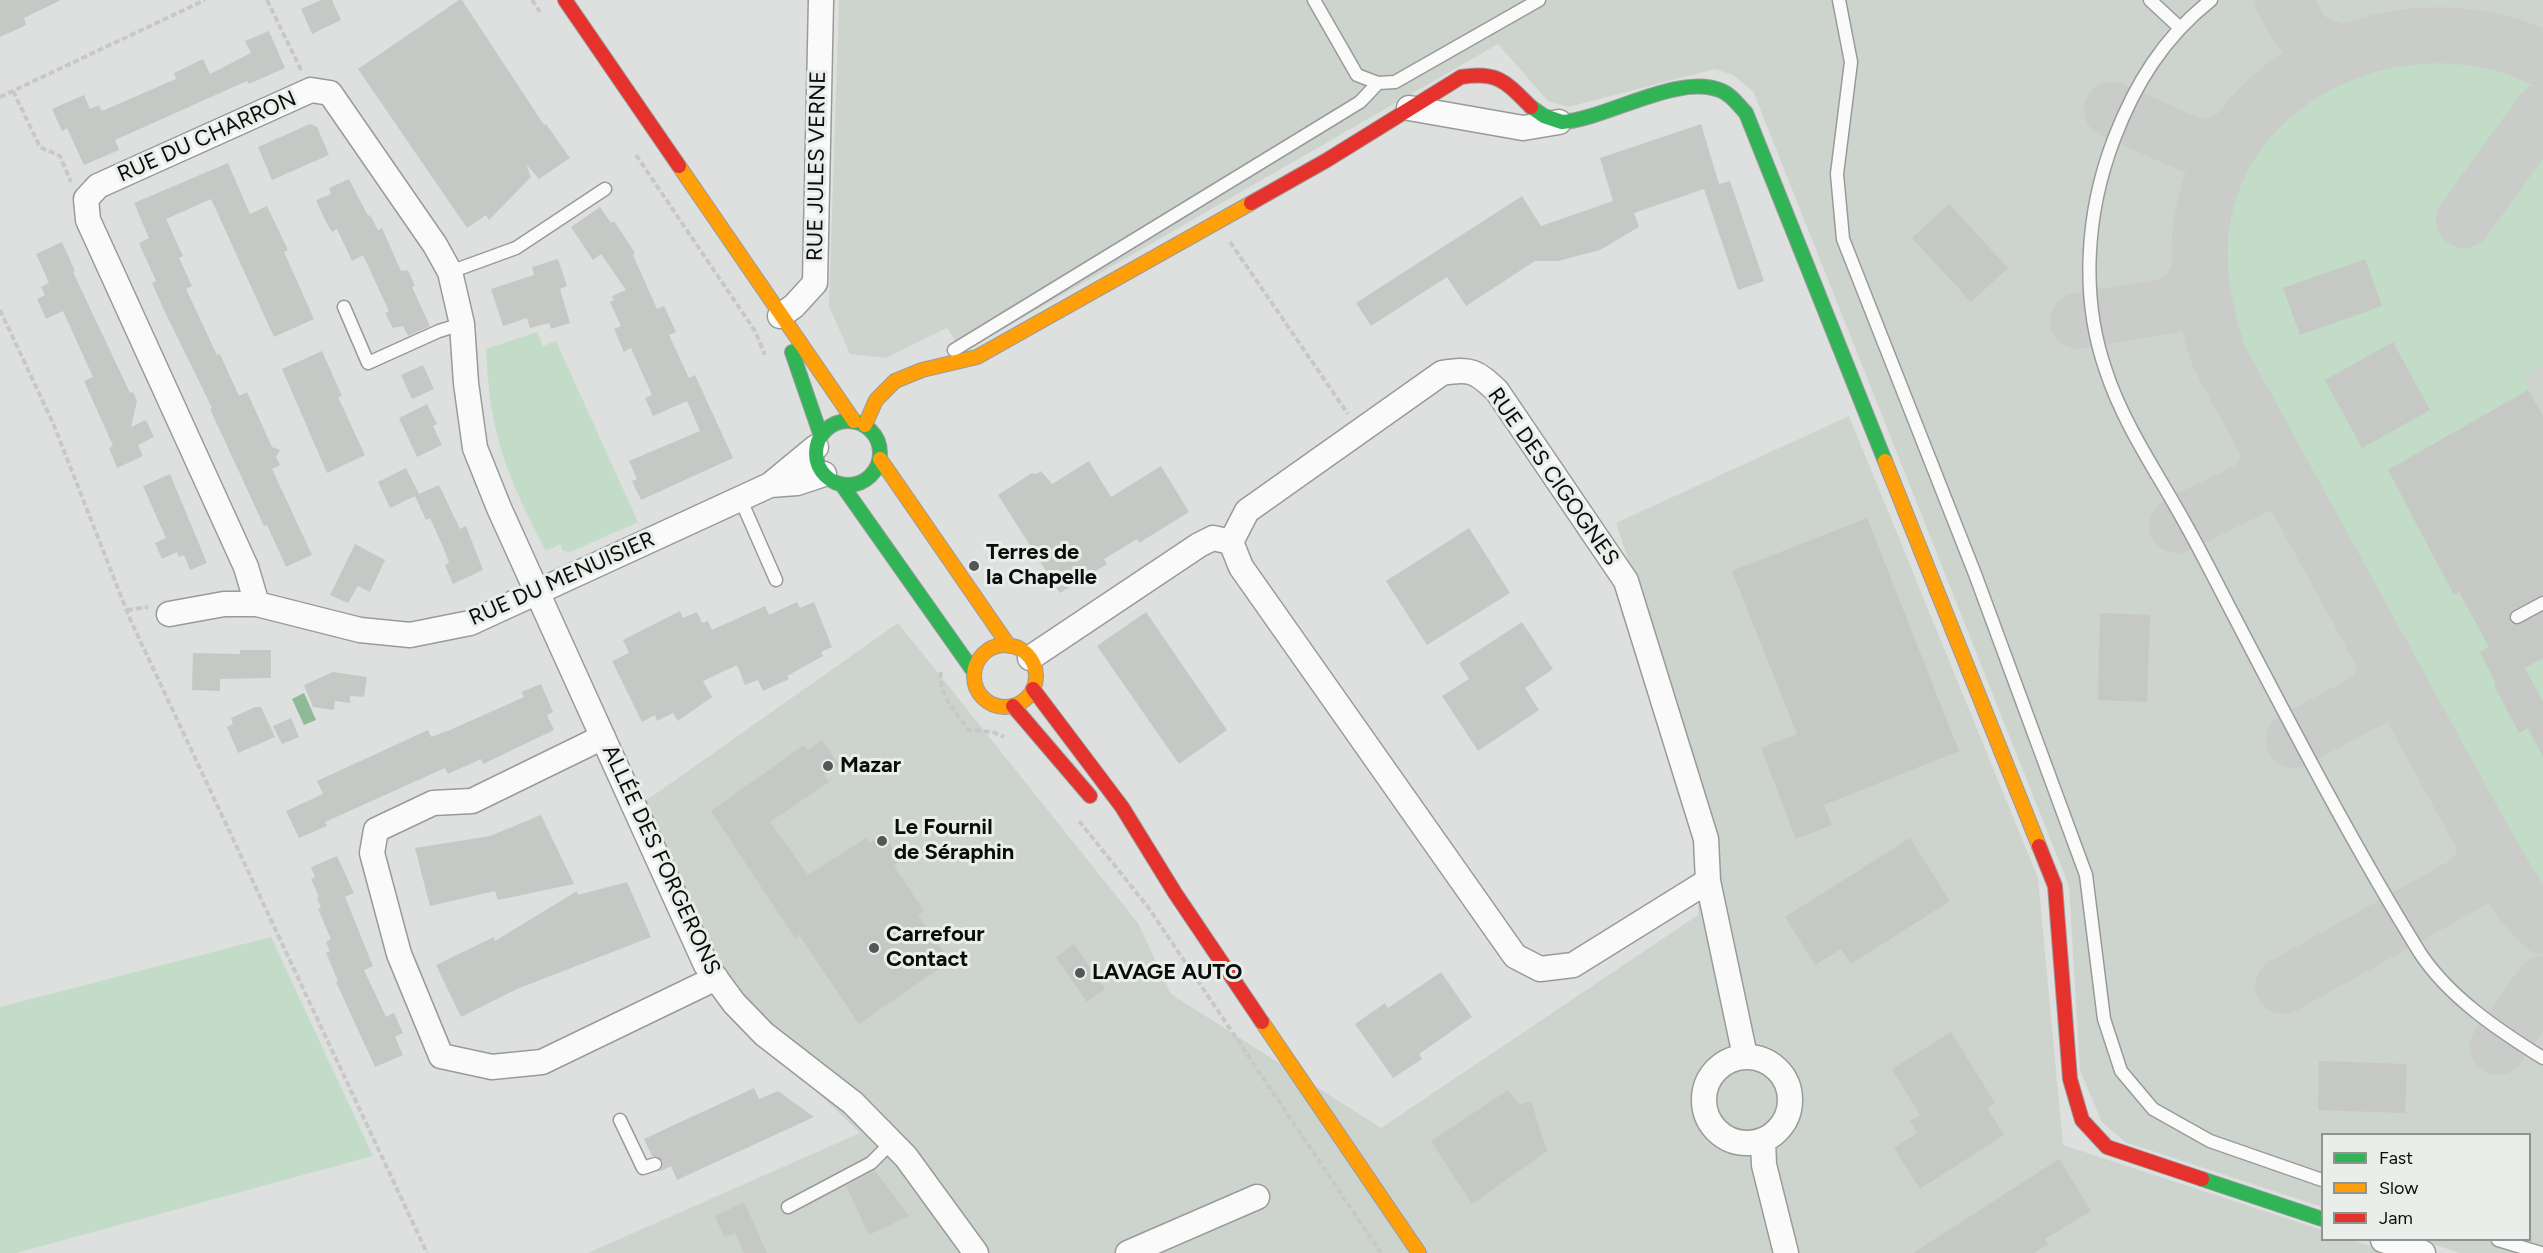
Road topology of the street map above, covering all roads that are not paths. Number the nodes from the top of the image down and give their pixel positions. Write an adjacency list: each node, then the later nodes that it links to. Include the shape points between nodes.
1 (565, 0): 15 (main road)
2 (821, 0): 15 (street, RUE JULES VERNE, via 815,283)
3 (1314, 0): 9 (lane, via 1357,75)
4 (1539, 0): 9 (lane, via 1395,82)
5 (1839, 0): 48 (lane, via 1851,62 1837,174 1843,239 1976,574 2086,875 2104,1019 2121,1071 2153,1109 2210,1141)
6 (2150, 0): 8 (lane)
7 (2211, 0): 8 (lane)
8 (2180, 27): 43 (lane, via 2147,67 2133,94 2106,160 2097,195 2090,240 2090,294 2106,373 2130,426 2298,738 2420,953 2454,993)
9 (1378, 83): 17 (lane, via 1360,102)
10 (1409, 108): 11 (street, via 1523,128); 11 (main road, via 1461,77 1481,72 1499,76 1535,110); 17 (main road, via 1327,160 977,357)
11 (1559, 122): 51 (main road, via 1684,87 1722,91 1746,113 2055,886 2070,1079 2082,1120 2107,1147)
12 (605, 189): 13 (lane, via 516,248)
13 (450, 272): 16 (street, RUE DU CHARRON); 28 (street, RUE DU CHARRON, via 330,93 311,90 98,186 86,199 88,220 246,567)
14 (344, 307): 16 (lane, via 368,363)
15 (780, 316): 18 (main road); 19 (main road)
16 (462, 324): 26 (street, RUE DU CHARRON, via 475,448)
17 (928, 366): 18 (main road, via 892,384)
18 (860, 423): 19 (main road, via 835,423); 20 (main road, via 878,440)
19 (819, 442): 21 (main road, via 816,457); 22 (street, RUE DU MENUISIER)
20 (880, 459): 21 (main road, via 870,477 852,485); 31 (main road)
21 (833, 479): 22 (street, RUE DU MENUISIER); 33 (main road)
22 (770, 485): 23 (street, RUE DU MENUISIER)
23 (740, 498): 25 (lane); 26 (street, RUE DU MENUISIER)
24 (1231, 542): 32 (street, via 1213,538 1199,545); 39 (street, via 1241,567 1274,617 1515,956 1540,969 1573,965); 39 (street, RUE DES CIGOGNES, via 1247,511 1442,373 1463,369 1479,374 1497,391 1626,581 1706,839)
25 (776, 580)
26 (539, 593): 28 (street, RUE DU MENUISIER, via 470,623 410,634 360,630); 36 (street, ALLÉE DES FORGERONS)
27 (2543, 603): 30 (lane)
28 (257, 604): 29 (street, RUE DU MENUISIER, via 224,604)
29 (170, 614)
30 (2517, 617)
31 (1009, 646): 32 (main road); 33 (main road, via 990,649 982,655)
32 (1030, 658): 34 (main road, via 1035,673)
33 (974, 672): 35 (main road, via 985,699 993,705)
34 (1033, 689): 35 (main road); 40 (main road, via 1122,807)
35 (1013, 706): 37 (main road)
36 (603, 737): 41 (street, ALLÉE DES FORGERONS, via 678,908); 41 (street, via 472,801 434,803 376,830 372,853 399,954 441,1056 492,1067 542,1062)
37 (1096, 803)
38 (1118, 828): 40 (main road)
39 (1708, 881): 42 (street, RUE DES CIGOGNES)
40 (1175, 893): 56 (main road)
41 (716, 978): 46 (street, ALLÉE DES FORGERONS, via 764,1034 853,1103)
42 (1745, 1056): 45 (street, via 1773,1064 1789,1088 1788,1115); 45 (street, via 1718,1067 1704,1093 1704,1108 1710,1122 1733,1141)
43 (2543, 1058)
44 (620, 1120): 47 (lane, via 643,1168)
45 (1763, 1140): 57 (street, via 1764,1165)
46 (892, 1142): 50 (lane, via 871,1162); 54 (street, ALLÉE DES FORGERONS)
47 (655, 1164)
48 (2321, 1180)
49 (1257, 1197): 55 (street)
50 (789, 1208)
51 (2321, 1220)
52 (2389, 1241): 58 (street)
53 (2504, 1241): 59 (lane)
54 (975, 1253)
55 (1128, 1253)
56 (1419, 1253)
57 (1786, 1253)
58 (2423, 1253)
59 (2541, 1253)

